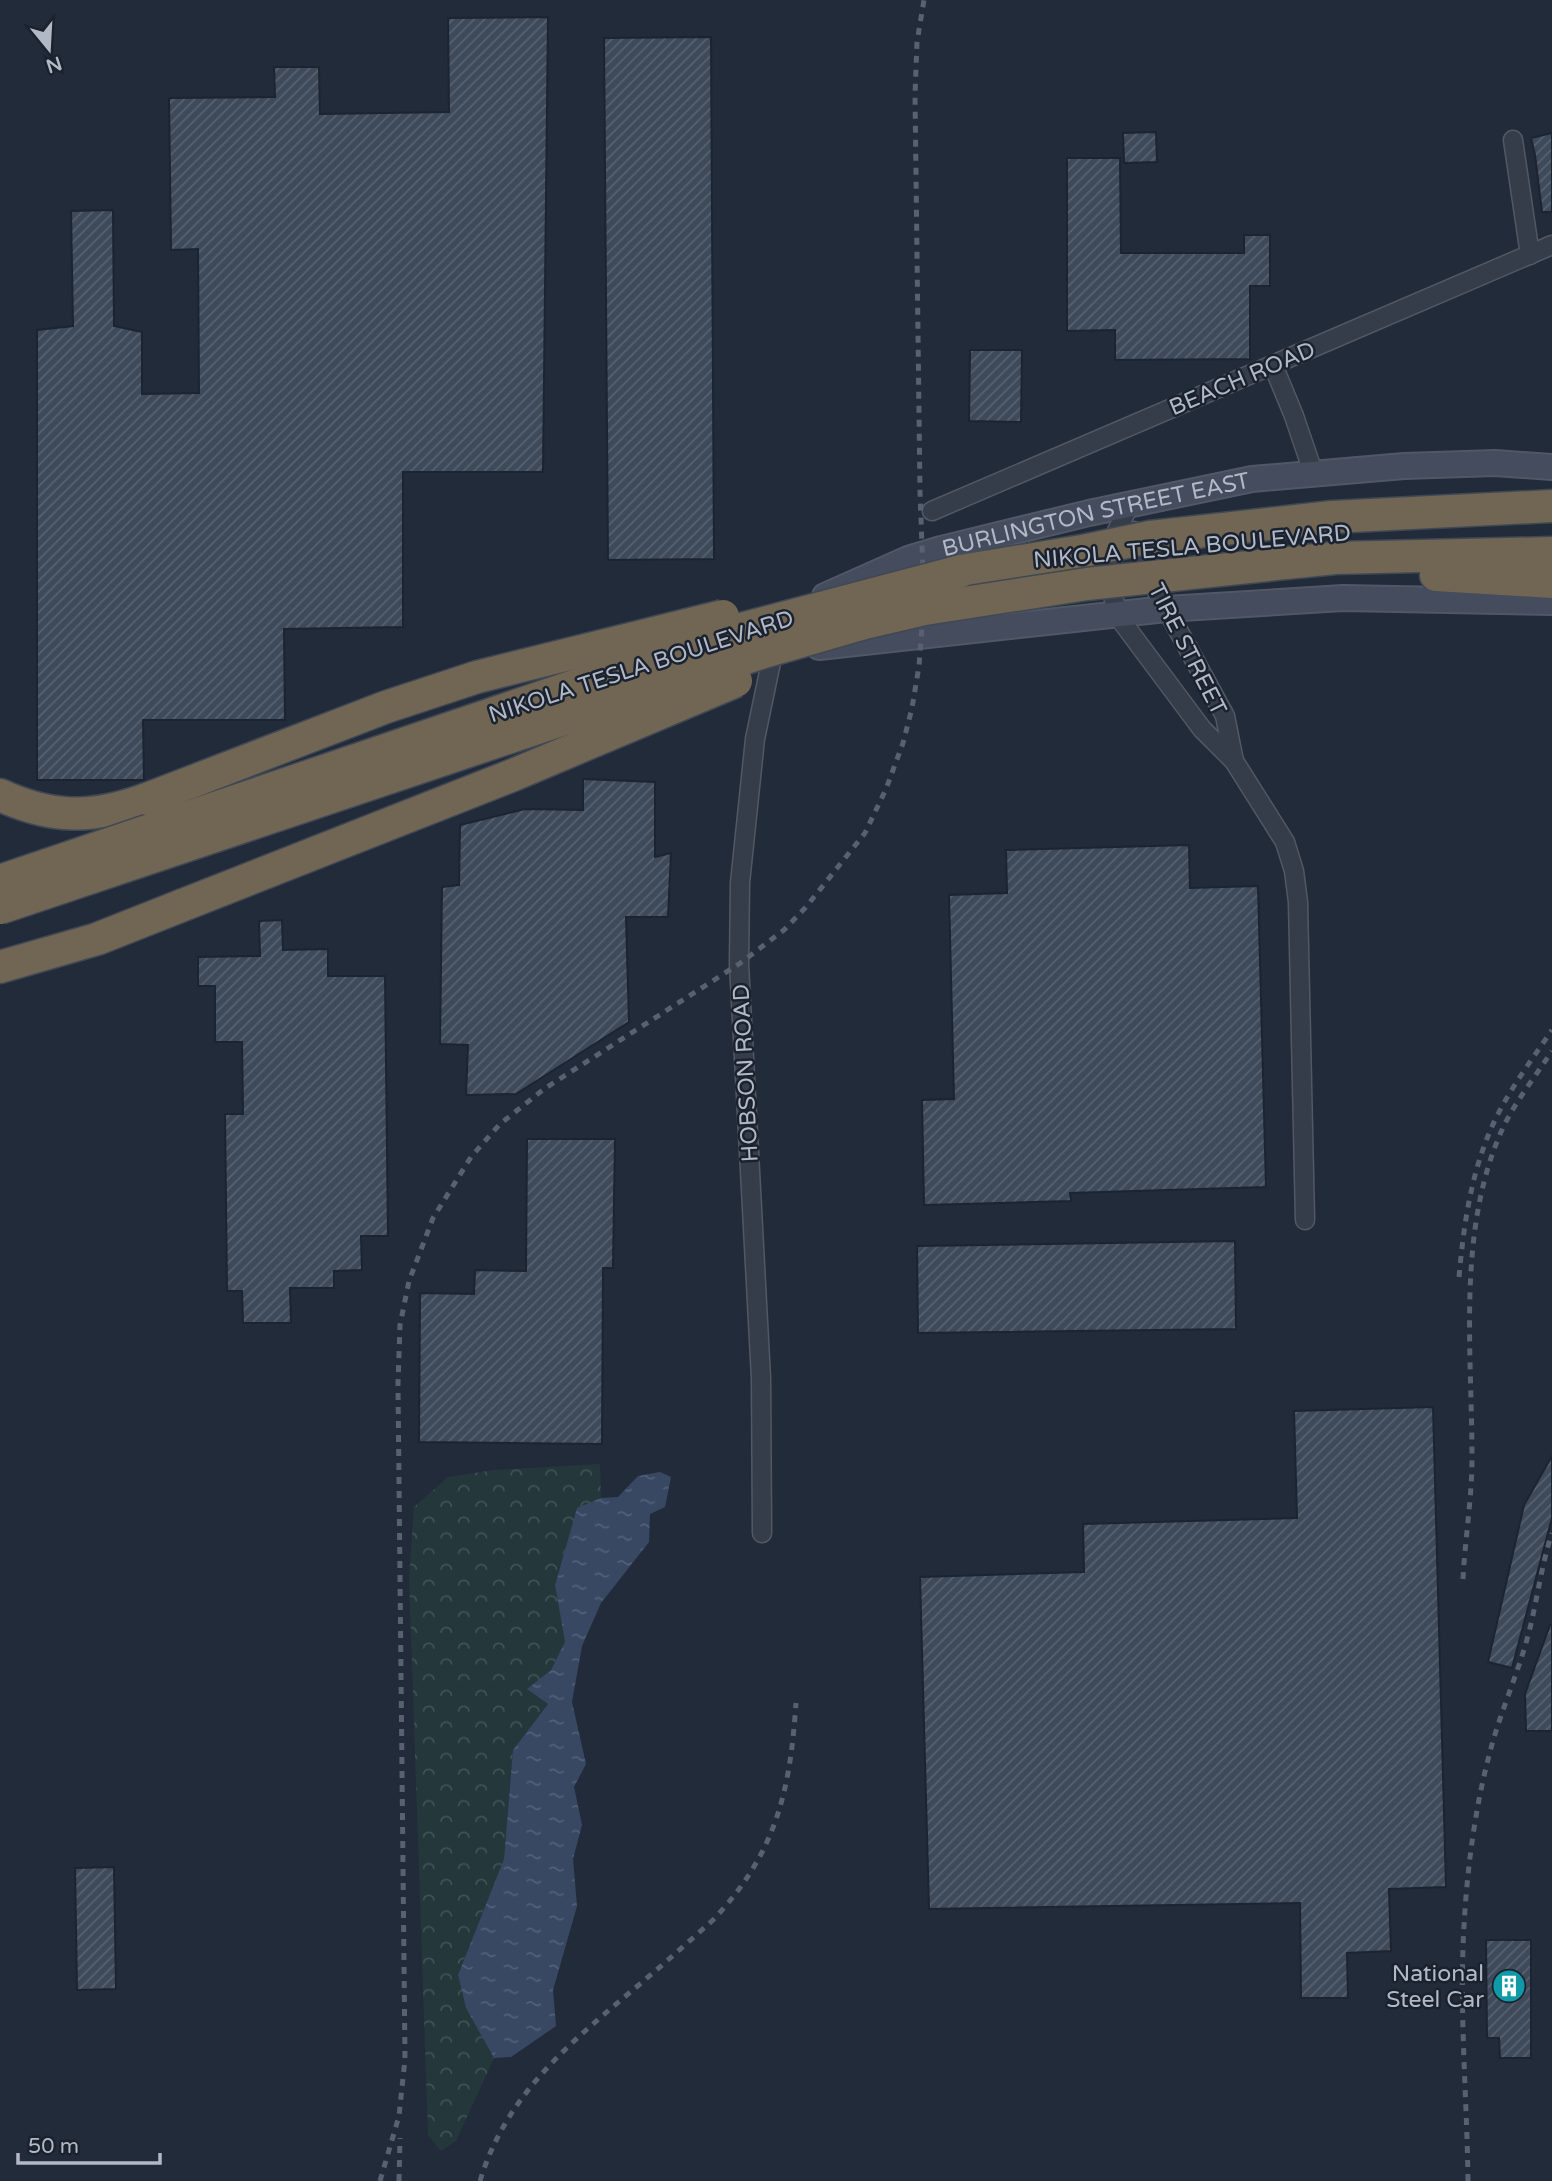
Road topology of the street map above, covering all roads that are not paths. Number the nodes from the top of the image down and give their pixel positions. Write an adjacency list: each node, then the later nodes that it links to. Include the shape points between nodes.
1 (1513, 140): 3 (street)
2 (1552, 245): 3 (street, BEACH ROAD)
3 (1530, 255): 4 (street, BEACH ROAD)
4 (1273, 365): 6 (street); 9 (street, BEACH ROAD)
5 (1552, 467): 6 (main road, BURLINGTON STREET EAST, via 1495,463)
6 (1313, 472): 7 (main road, BURLINGTON STREET EAST, via 1252,479)
7 (1129, 505): 17 (street, TIRE STREET, via 1143,560); 18 (street, TIRE STREET, via 1116,531 1112,559); 19 (main road, BURLINGTON STREET EAST, via 922,555)
8 (1552, 506): 11 (highway)
9 (932, 510)
10 (1552, 528): 11 (highway, NIKOLA TESLA BOULEVARD)
11 (1334, 545): 12 (highway, NIKOLA TESLA BOULEVARD); 13 (highway, NIKOLA TESLA BOULEVARD, bridge, via 1150,537); 14 (highway, via 1467,576); 15 (highway, NIKOLA TESLA BOULEVARD, bridge, via 1172,575)
12 (1552, 553)
13 (961, 571): 23 (highway, bridge, via 743,611 477,677 123,808 66,815 24,806); 26 (highway, NIKOLA TESLA BOULEVARD, bridge, via 745,628)
14 (1552, 582)
15 (1003, 599): 28 (highway, NIKOLA TESLA BOULEVARD, bridge, via 901,615 761,653); 30 (highway, bridge, via 858,634 97,939)
16 (1552, 602): 17 (main road, BURLINGTON STREET EAST, via 1343,598)
17 (1166, 609): 18 (main road, BURLINGTON STREET EAST); 22 (street, TIRE STREET, via 1225,716)
18 (1117, 615): 20 (main road, BURLINGTON STREET EAST); 22 (street, TIRE STREET, via 1202,729)
19 (781, 616): 20 (street, HOBSON ROAD); 21 (main road, BURLINGTON STREET EAST)
20 (774, 653): 21 (main road, BURLINGTON STREET EAST); 32 (street, HOBSON ROAD, via 755,739 740,883 739,964 761,1378)
21 (663, 668): 24 (main road, BURLINGTON STREET EAST)
22 (1234, 761): 31 (street, TIRE STREET, via 1285,842 1294,871)
23 (0, 795)
24 (183, 841): 25 (main road, BURLINGTON STREET EAST); 29 (main road, BURLINGTON STREET EAST, via 116,876)
25 (37, 881): 26 (main road); 27 (main road, BURLINGTON STREET EAST)
26 (0, 884)
27 (0, 894)
28 (0, 908)
29 (0, 919)
30 (0, 967)
31 (1304, 1220)
32 (762, 1533)

